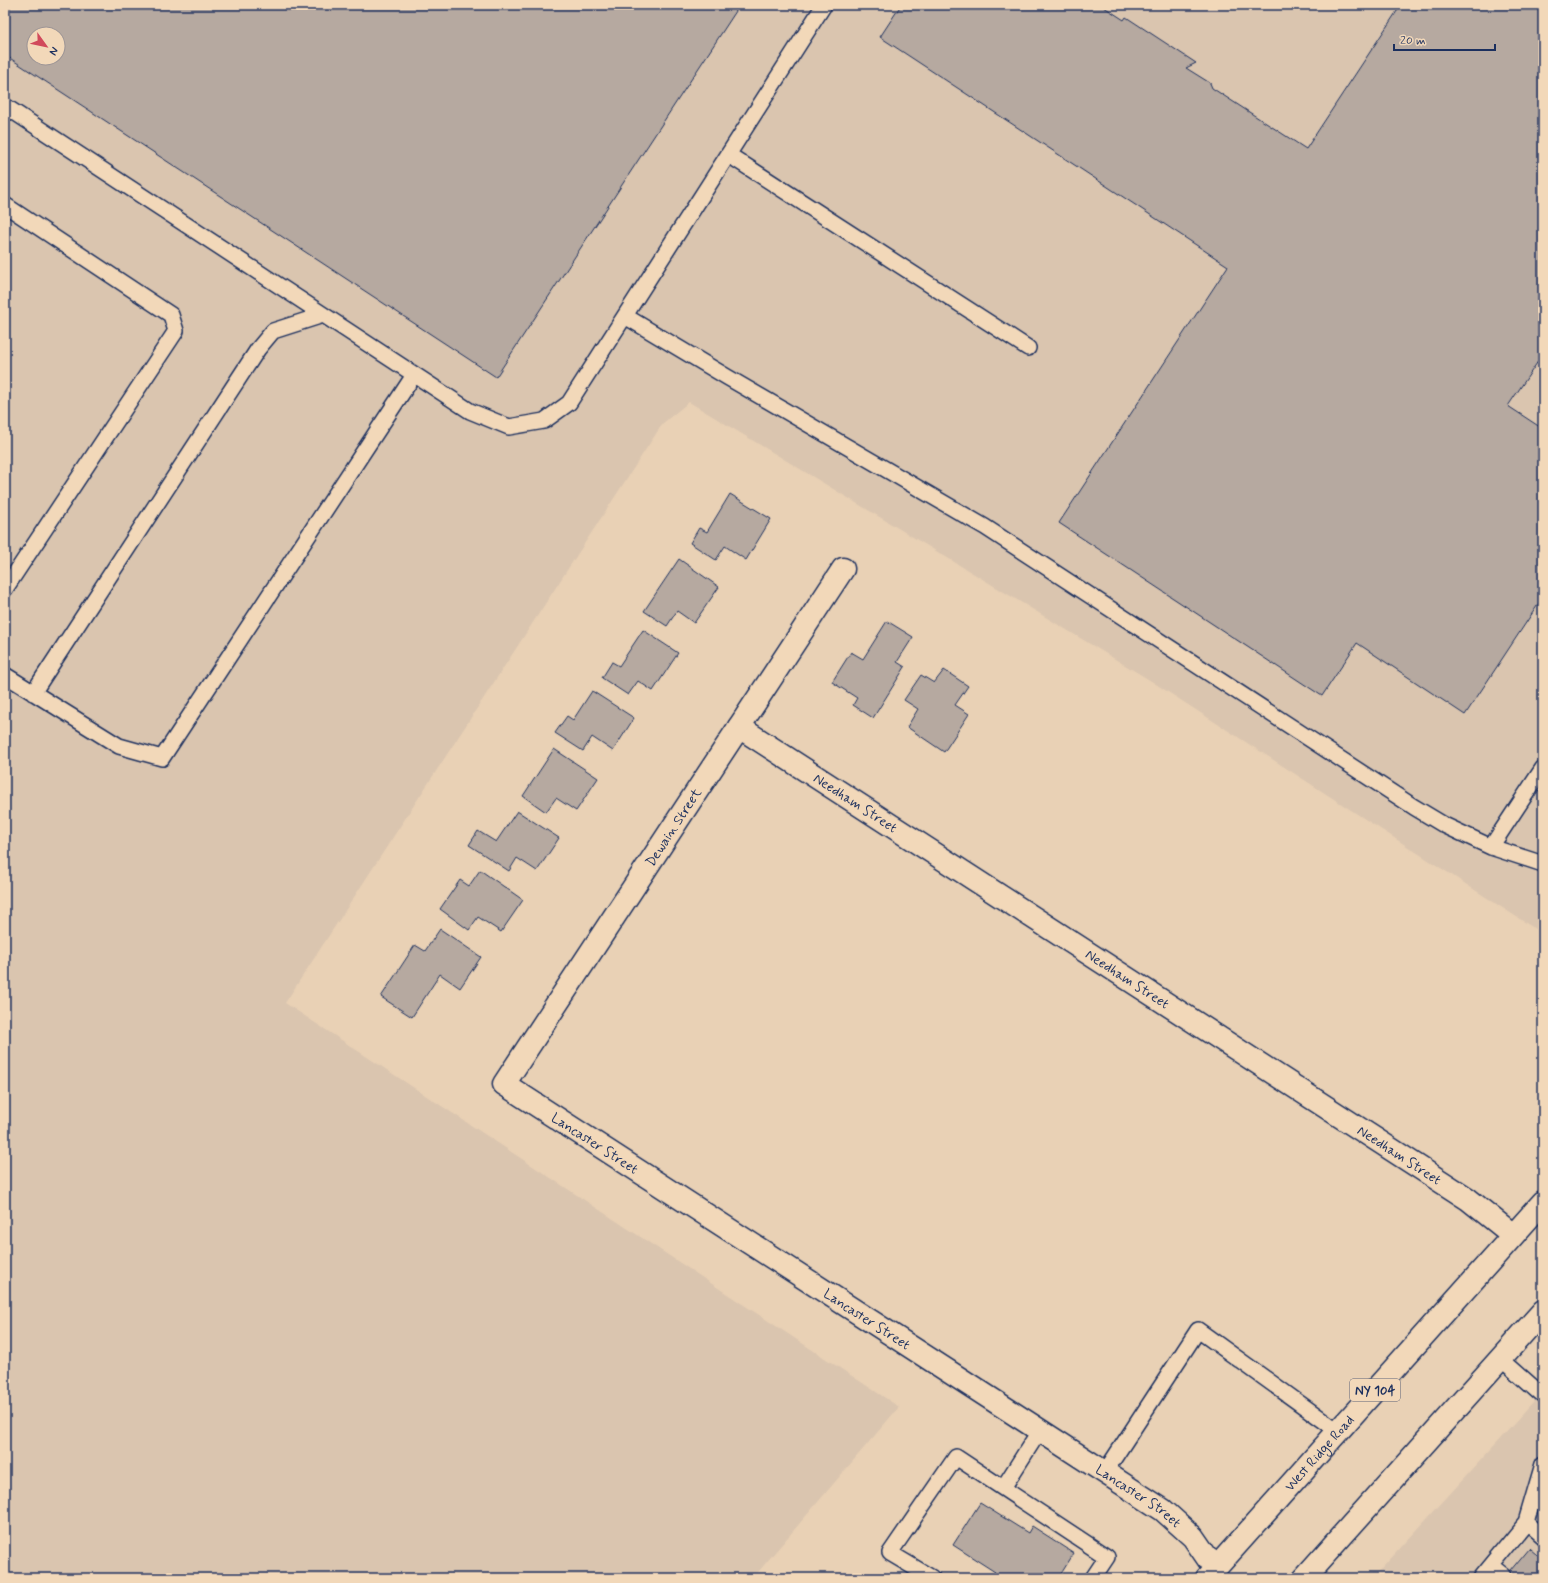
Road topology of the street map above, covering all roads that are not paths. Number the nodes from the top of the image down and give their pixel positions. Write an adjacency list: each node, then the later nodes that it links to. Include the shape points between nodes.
1 (824, 5): 3 (lane)
2 (5, 106): 5 (lane)
3 (728, 155): 6 (lane); 7 (lane)
4 (5, 205): 10 (lane, via 171,315 176,331)
5 (323, 315): 8 (lane); 12 (lane, via 273,331 258,349)
6 (625, 316): 8 (lane, via 569,404 544,421 509,427 470,411); 15 (lane, via 985,528 1414,807)
7 (1028, 348)
8 (414, 375): 12 (lane, via 162,758 119,746)
9 (843, 568): 13 (main road, Dewain Street)
10 (5, 589)
11 (5, 675): 12 (lane)
12 (33, 693)
13 (739, 727): 17 (main road, Dewain Street); 19 (main road, Needham Street, via 1468,1199)
14 (1543, 768): 15 (lane)
15 (1491, 847): 16 (lane)
16 (1543, 864)
17 (504, 1084): 23 (main road, Lancaster Street)
18 (1543, 1202): 19 (main road, West Ridge Road / NY 104)
19 (1513, 1235): 24 (main road, West Ridge Road / NY 104)
20 (1543, 1311): 21 (main road)
21 (1500, 1358): 22 (lane); 34 (main road)
22 (1543, 1396)
23 (1040, 1430): 26 (main road, Lancaster Street); 27 (lane)
24 (1338, 1431): 26 (lane, via 1198,1330); 31 (main road, West Ridge Road / NY 104)
25 (1543, 1464): 28 (lane)
26 (1104, 1472): 31 (main road, Lancaster Street, via 1163,1510 1193,1537)
27 (1003, 1488): 32 (lane, via 956,1457 890,1553); 33 (lane, via 1107,1557)
28 (1526, 1522): 29 (lane); 30 (lane)
29 (1543, 1537)
30 (1485, 1573): 35 (lane)
31 (1211, 1574)
32 (932, 1578)
33 (1093, 1578)
34 (1304, 1578)
35 (1503, 1578)

